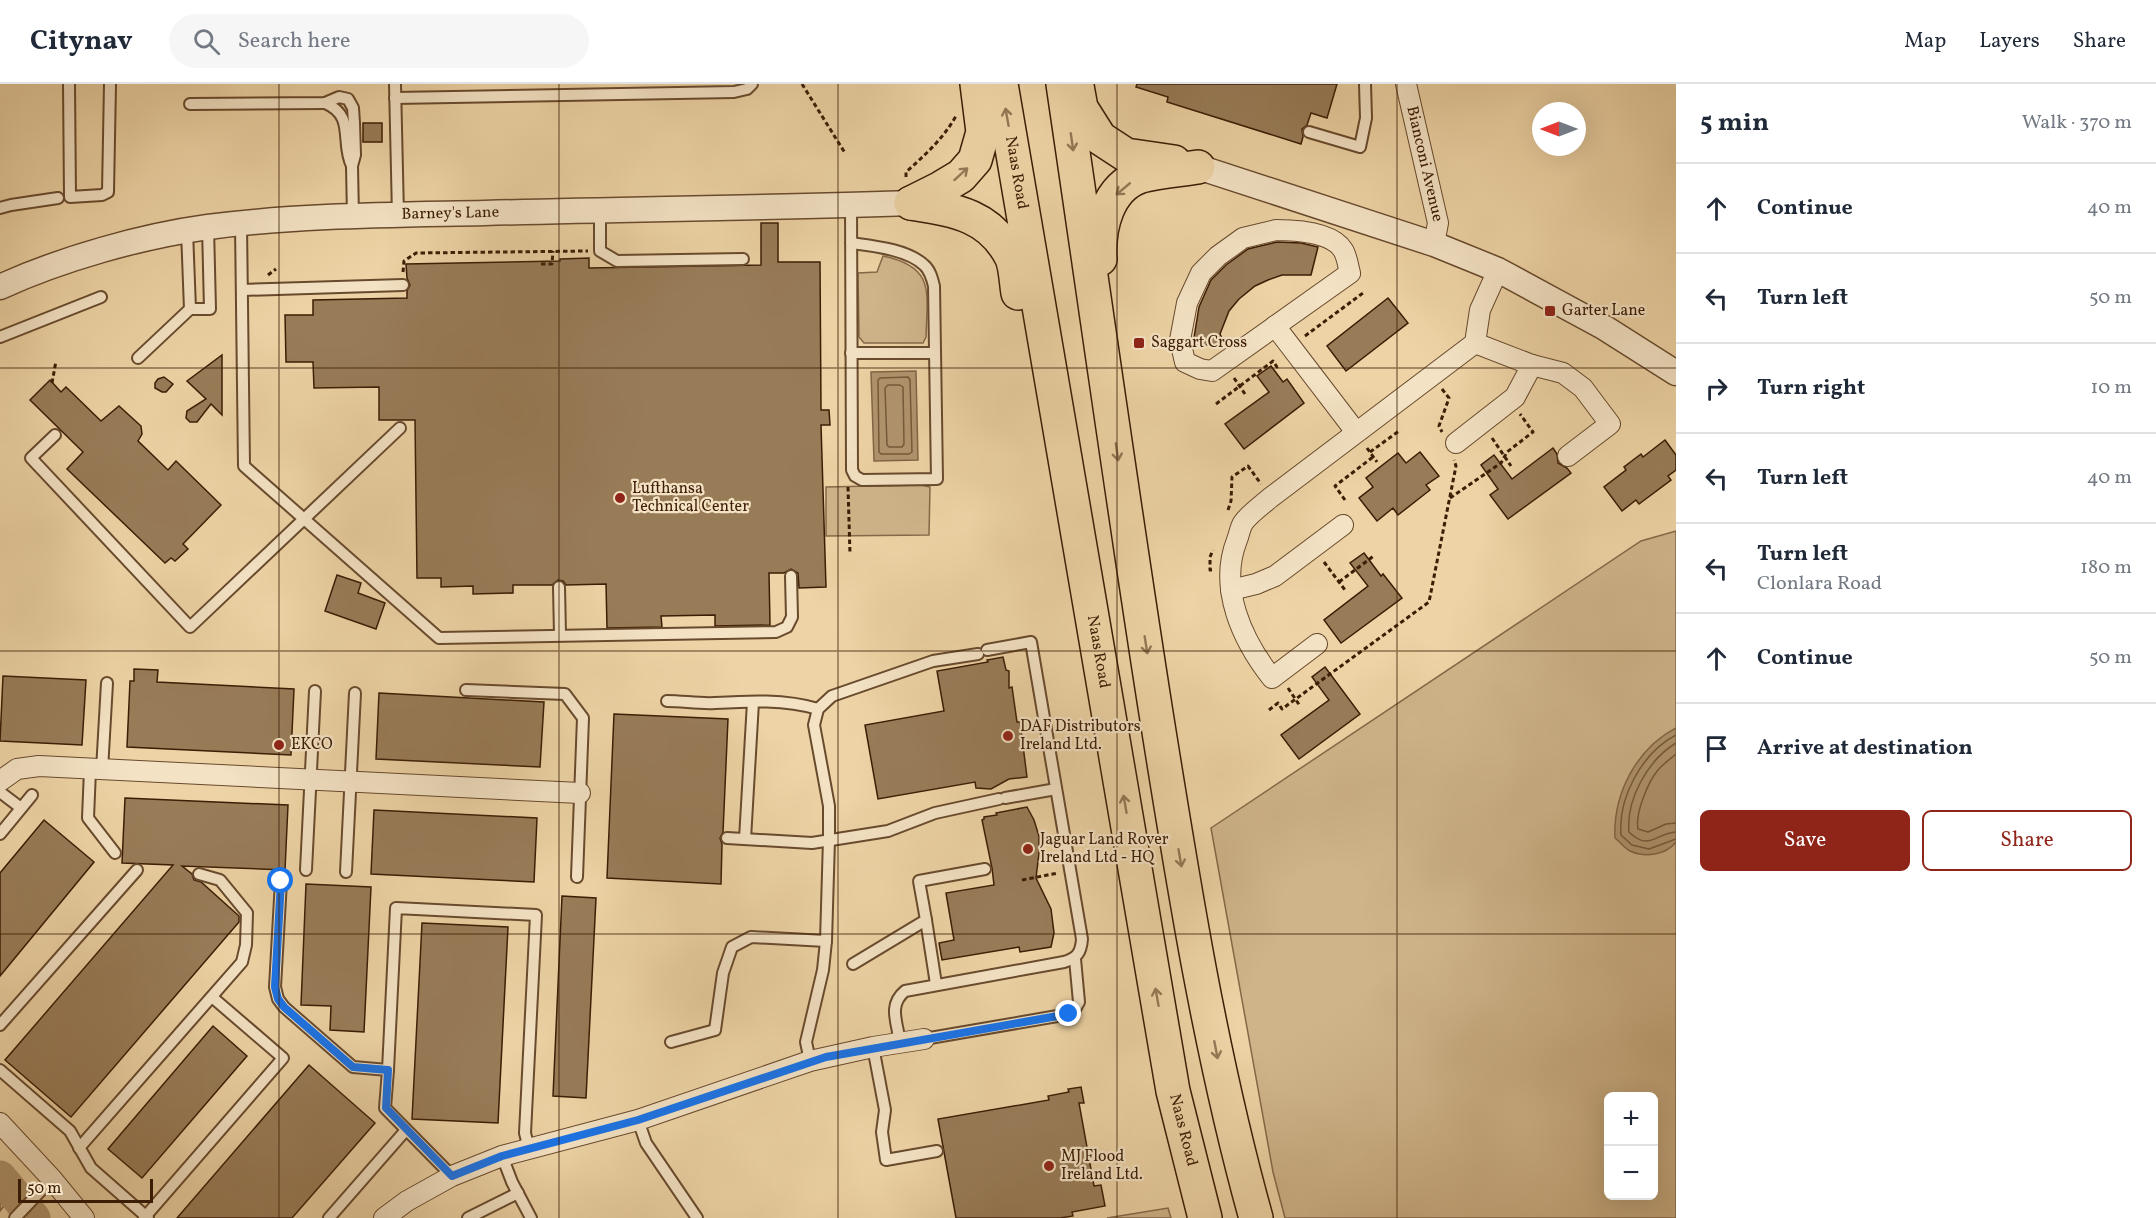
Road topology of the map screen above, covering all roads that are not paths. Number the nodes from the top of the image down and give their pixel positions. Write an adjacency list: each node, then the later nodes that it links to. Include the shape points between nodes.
1 (69, 84): 2 (lane, via 70,197 108,192)
2 (110, 84)
3 (395, 84): 11 (lane)
4 (752, 84): 11 (lane, via 734,92)
5 (977, 84): 16 (highway, one-way to 5, via 961,176 975,160 983,132)
6 (1001, 84): 54 (highway, Naas Road, one-way to 6)
7 (1063, 84): 41 (highway, one-way to 41)
8 (1076, 84): 14 (highway, via 1081,108 1100,138 1126,155)
9 (1365, 84): 13 (lane, via 1366,118 1360,147)
10 (1406, 84): 25 (street, Bianconi Avenue, via 1438,223)
11 (395, 98): 20 (lane)
12 (190, 104): 21 (lane, via 325,103 339,97 348,99 353,108 356,155 352,166)
13 (1309, 132)
14 (1197, 166): 25 (street); 41 (highway, one-way to 41, via 1139,176 1118,191 1107,208 1099,246)
15 (58, 198): 18 (lane)
16 (908, 203): 17 (street, Barney's Lane); 54 (highway, via 965,213 996,234 1012,257 1055,503)
17 (851, 204): 19 (street, Barney's Lane); 24 (lane)
18 (0, 208)
19 (600, 210): 20 (street, Barney's Lane); 26 (lane, via 600,251 617,261)
20 (398, 215): 21 (street, Barney's Lane)
21 (353, 217): 22 (street, Barney's Lane)
22 (241, 224): 23 (street, Barney's Lane); 30 (lane)
23 (197, 229): 29 (street, Barney's Lane, via 128,243); 32 (lane); 32 (lane, via 210,309)
24 (851, 243): 36 (lane); 37 (lane, via 895,250 929,270 934,286)
25 (1434, 244): 27 (street)
26 (743, 259)
27 (1498, 270): 35 (street, via 1480,310); 40 (street, via 1605,328)
28 (404, 285): 30 (lane)
29 (0, 287)
30 (242, 290): 47 (lane, via 244,466)
31 (101, 297): 34 (lane)
32 (190, 309): 38 (lane)
33 (1275, 327): 33 (street, via 1350,273 1343,249 1323,235 1276,230 1242,238 1218,256 1201,273 1187,303 1180,340 1185,362 1212,371); 43 (street)
34 (0, 337)
35 (1475, 343): 39 (street); 43 (street)
36 (851, 353): 37 (lane); 37 (lane, via 852,470 862,480 937,479)
37 (935, 353)
38 (138, 358)
39 (1532, 365): 45 (street, via 1515,397); 46 (street, via 1563,373 1583,388 1610,424)
40 (1676, 373)
41 (1108, 394): 115 (highway, one-way to 115, via 1198,958 1233,1138)
42 (400, 428): 47 (lane)
43 (1356, 432): 51 (street, via 1243,523 1232,552)
44 (55, 435): 47 (lane, via 31,458 190,627)
45 (1451, 445)
46 (1568, 456)
47 (303, 519): 52 (lane, via 439,638)
48 (1343, 525): 51 (street, via 1275,576)
49 (791, 576): 52 (lane, via 792,617 787,627 776,632)
50 (559, 586): 52 (lane)
51 (1231, 590): 53 (street, via 1241,628 1272,678)
52 (560, 635)
53 (1317, 644)
54 (1102, 671): 114 (highway, Naas Road, one-way to 54, via 1173,1091)
55 (107, 683): 62 (lane)
56 (466, 690): 67 (lane, via 565,694 584,718)
57 (315, 691): 64 (lane)
58 (356, 693): 65 (lane)
59 (667, 700): 60 (lane)
60 (753, 702): 61 (lane, via 803,704); 72 (lane)
61 (818, 709): 66 (lane, via 832,696 933,661 1031,642); 73 (lane, via 814,725 829,806)
62 (96, 770): 63 (street, via 39,766 16,769); 64 (street); 74 (lane, via 88,818)
63 (1, 780): 69 (lane)
64 (311, 781): 65 (street); 77 (lane)
65 (351, 783): 67 (street); 78 (lane)
66 (1056, 789): 73 (lane, via 935,813 888,831); 84 (lane, via 1082,939 1081,950)
67 (580, 793): 80 (lane)
68 (32, 795): 69 (lane)
69 (21, 808): 70 (lane)
70 (0, 834)
71 (727, 838): 72 (lane)
72 (746, 839): 73 (lane, via 812,843)
73 (830, 839): 83 (lane)
74 (115, 853)
75 (985, 869): 82 (lane, via 919,881)
76 (136, 870): 88 (lane)
77 (306, 870)
78 (346, 872)
79 (199, 874): 87 (lane, via 220,880 248,913 242,962)
80 (577, 877)
81 (281, 881): 95 (lane, via 275,987 278,999 353,1067)
82 (926, 920): 85 (lane); 86 (lane)
83 (826, 941): 90 (lane, via 751,937 732,947 723,973 716,1030); 93 (lane, via 806,1042)
84 (1074, 959): 86 (lane); 89 (lane, via 1079,1002 1069,1014)
85 (854, 964)
86 (936, 984): 91 (lane, via 912,988 896,998)
87 (212, 997): 99 (lane); 106 (lane, via 283,1058)
88 (0, 1025)
89 (924, 1039): 91 (street)
90 (671, 1042)
91 (900, 1042): 92 (street)
92 (873, 1047): 93 (street); 101 (lane, via 885,1110 882,1132 886,1160)
93 (810, 1061): 96 (street)
94 (0, 1070): 99 (lane, via 70,1131)
95 (388, 1070): 98 (lane, via 386,1108); 100 (lane, via 396,908 536,915 525,1133)
96 (638, 1120): 100 (street); 113 (lane, via 646,1143)
97 (0, 1123): 104 (street)
98 (406, 1130): 103 (lane); 109 (lane)
99 (79, 1148): 106 (lane, via 91,1168)
100 (529, 1149): 102 (street)
101 (937, 1151)
102 (502, 1156): 103 (street); 105 (lane)
103 (452, 1176): 110 (street)
104 (52, 1179): 107 (lane); 108 (street)
105 (518, 1193): 111 (lane); 112 (lane)
106 (146, 1217)
107 (15, 1218)
108 (84, 1218)
109 (329, 1218)
110 (384, 1218)
111 (468, 1218)
112 (531, 1218)
113 (697, 1218)
114 (1205, 1218)
115 (1256, 1218)

